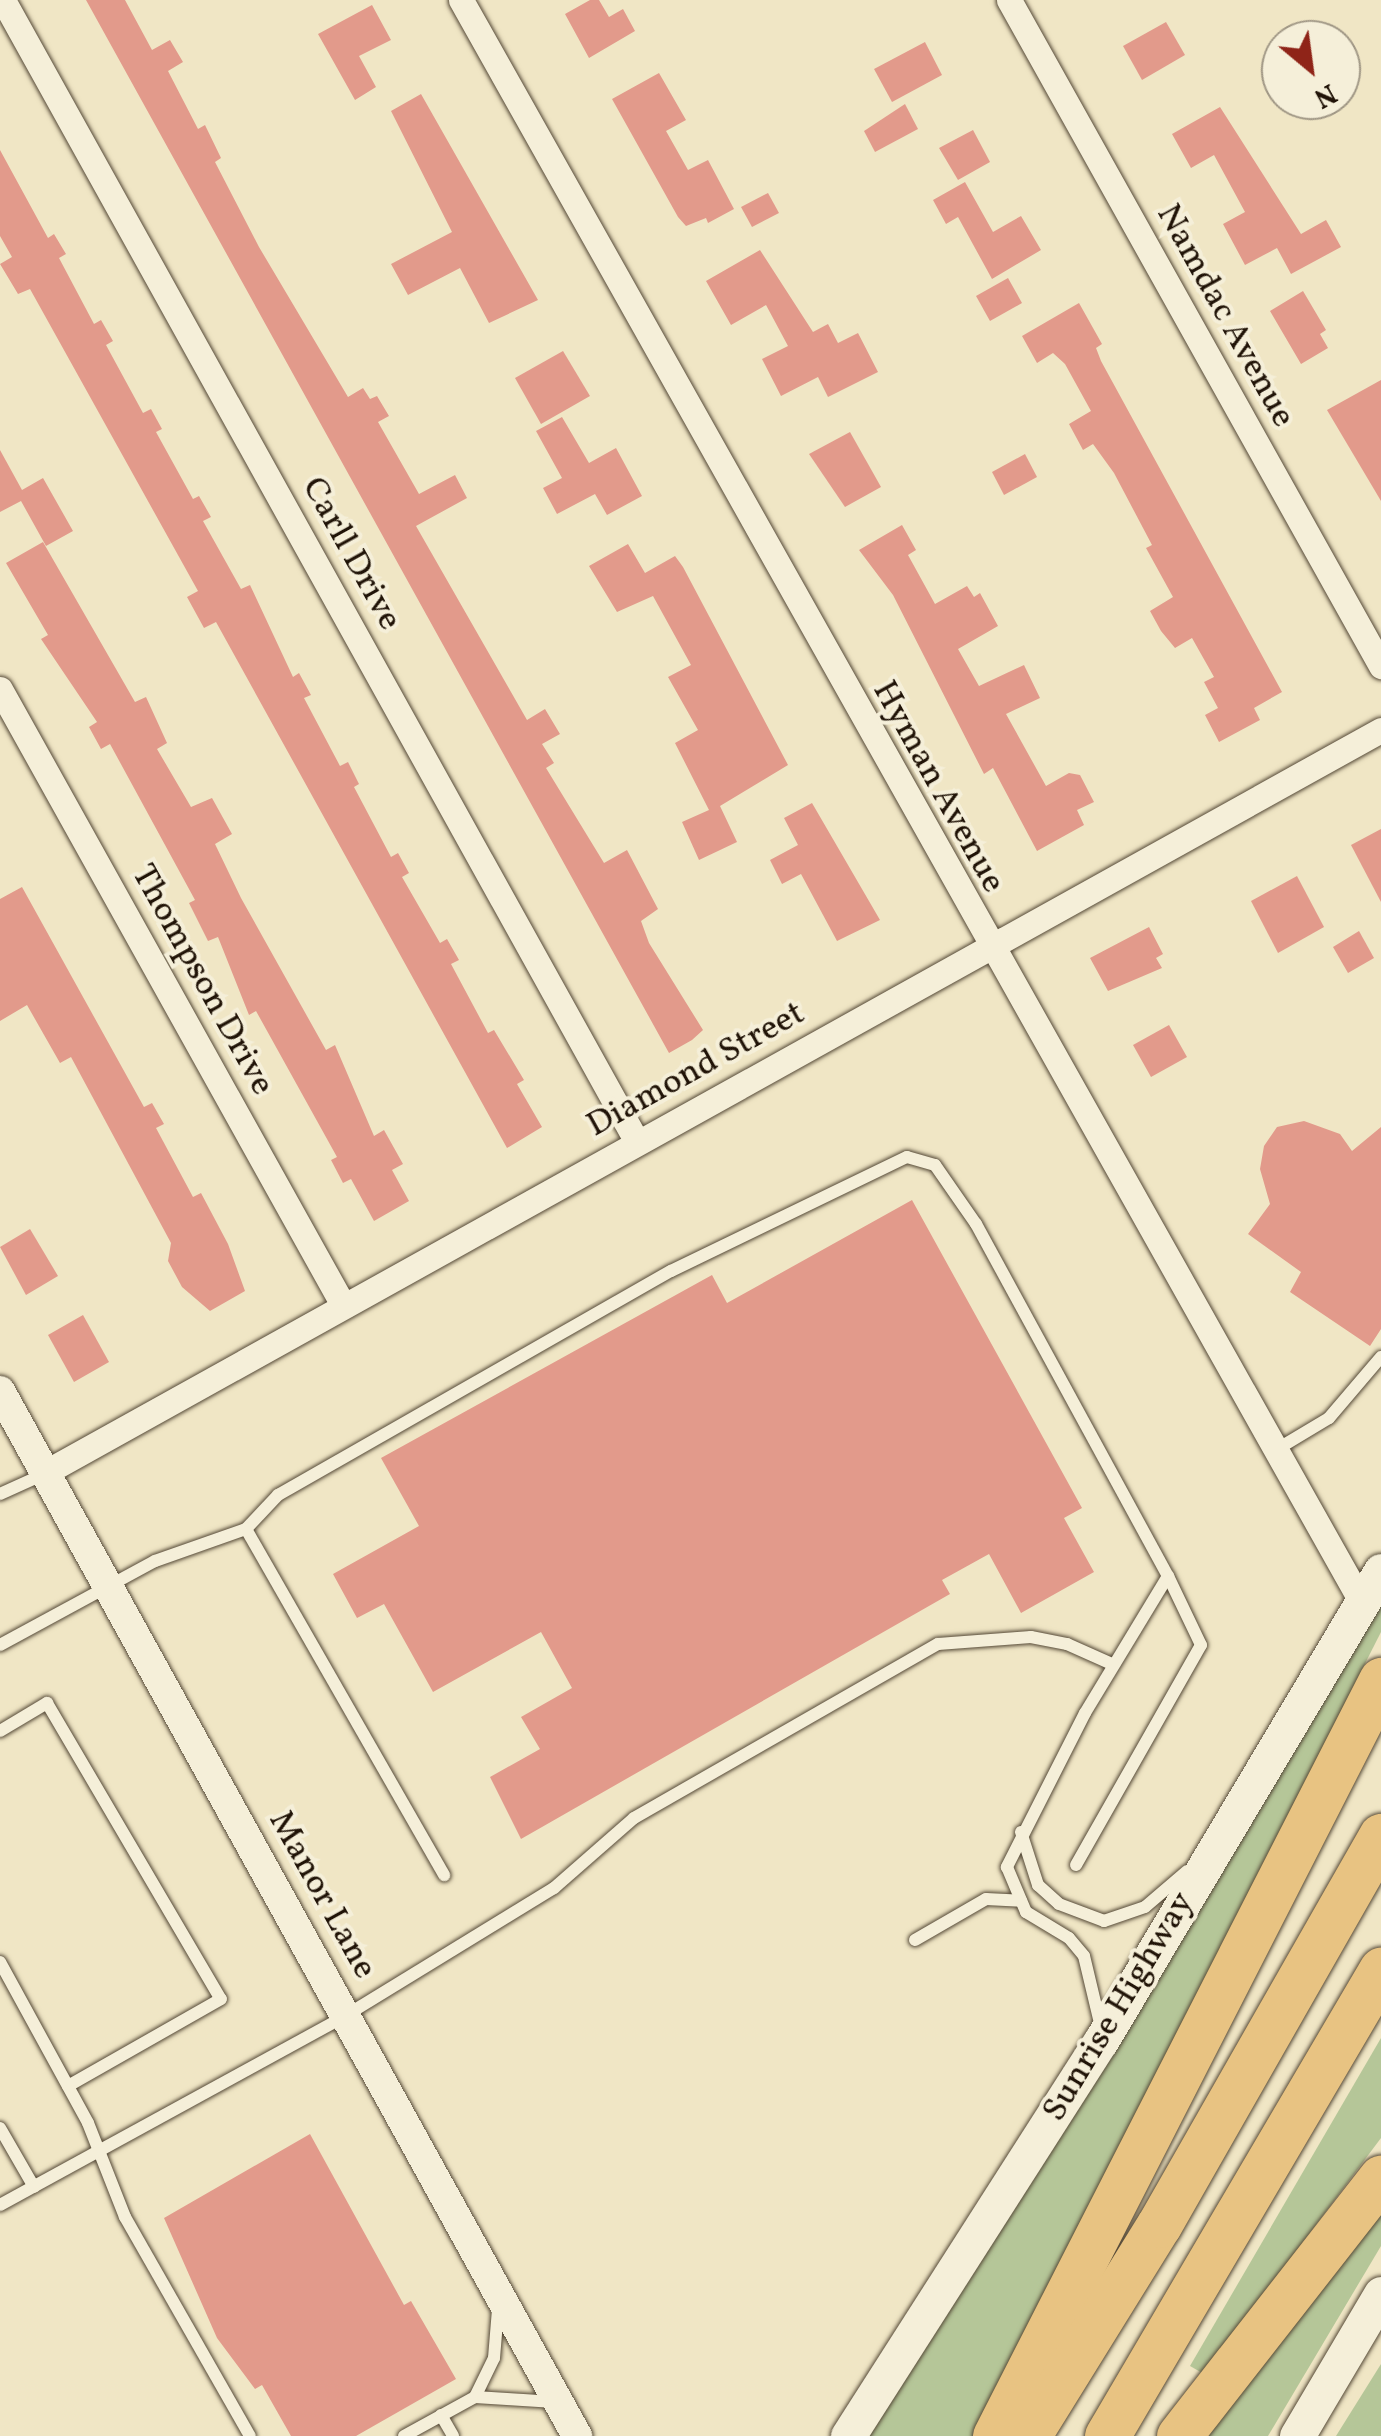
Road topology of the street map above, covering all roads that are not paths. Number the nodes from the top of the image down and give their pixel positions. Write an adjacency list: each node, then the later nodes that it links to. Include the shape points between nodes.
1 (4, 0): 8 (street, Carll Drive)
2 (461, 0): 7 (street, Hyman Avenue)
3 (1008, 0): 4 (street, Namdac Avenue)
4 (1381, 666)
5 (0, 689): 9 (street, Thompson Drive)
6 (1381, 730): 7 (street, Diamond Street)
7 (989, 950): 8 (street, Diamond Street); 12 (street, Hyman Avenue)
8 (638, 1142): 9 (street, Diamond Street)
9 (344, 1306): 13 (street, Diamond Street)
10 (1381, 1357): 12 (lane, via 1330,1418)
11 (0, 1391): 13 (street, Manor Lane)
12 (1274, 1451): 19 (street, Hyman Avenue)
13 (46, 1472): 14 (lane); 18 (street, Manor Lane)
14 (0, 1494)
15 (246, 1529): 17 (lane, via 278,1495 470,1383 749,1231 908,1157 935,1165 976,1224); 18 (lane); 28 (lane)
16 (1381, 1571): 19 (main road, Sunrise Highway)
17 (1168, 1576): 21 (lane); 27 (lane, via 1202,1645)
18 (108, 1584): 20 (lane); 33 (street, Manor Lane)
19 (1362, 1603): 26 (main road, Sunrise Highway)
20 (0, 1645)
21 (1114, 1665): 24 (lane); 33 (lane, via 1031,1637 938,1644 634,1818 554,1888)
22 (1381, 1680): 51 (highway)
23 (0, 1731): 35 (lane, via 48,1703 221,1999)
24 (1021, 1832): 26 (lane, via 1038,1886 1059,1904 1104,1921 1145,1907); 29 (lane, via 1007,1866)
25 (1381, 1836): 52 (highway, via 1178,2193)
26 (1213, 1849): 34 (main road, Sunrise Highway)
27 (1076, 1865)
28 (444, 1875)
29 (1022, 1901): 30 (lane, via 986,1899); 34 (lane, via 1026,1912 1084,1956 1098,1997)
30 (915, 1940)
31 (0, 1962): 35 (lane)
32 (1381, 1970): 53 (highway)
33 (345, 2016): 37 (lane); 42 (street, Manor Lane)
34 (1101, 2041): 50 (main road, Sunrise Highway)
35 (68, 2086): 37 (lane)
36 (0, 2128): 39 (lane)
37 (95, 2154): 39 (lane); 46 (lane)
38 (1381, 2176): 54 (highway)
39 (34, 2187): 40 (lane)
40 (0, 2206)
41 (1381, 2294): 55 (main road)
42 (499, 2295): 43 (lane, via 494,2358); 44 (street, Manor Lane)
43 (475, 2396): 44 (lane); 45 (lane)
44 (558, 2403): 49 (street, Manor Lane)
45 (441, 2415): 47 (lane); 48 (lane)
46 (250, 2436)
47 (404, 2436)
48 (453, 2436)
49 (577, 2436)
50 (848, 2436)
51 (996, 2436)
52 (1028, 2436)
53 (1106, 2436)
54 (1179, 2436)
55 (1297, 2436)

